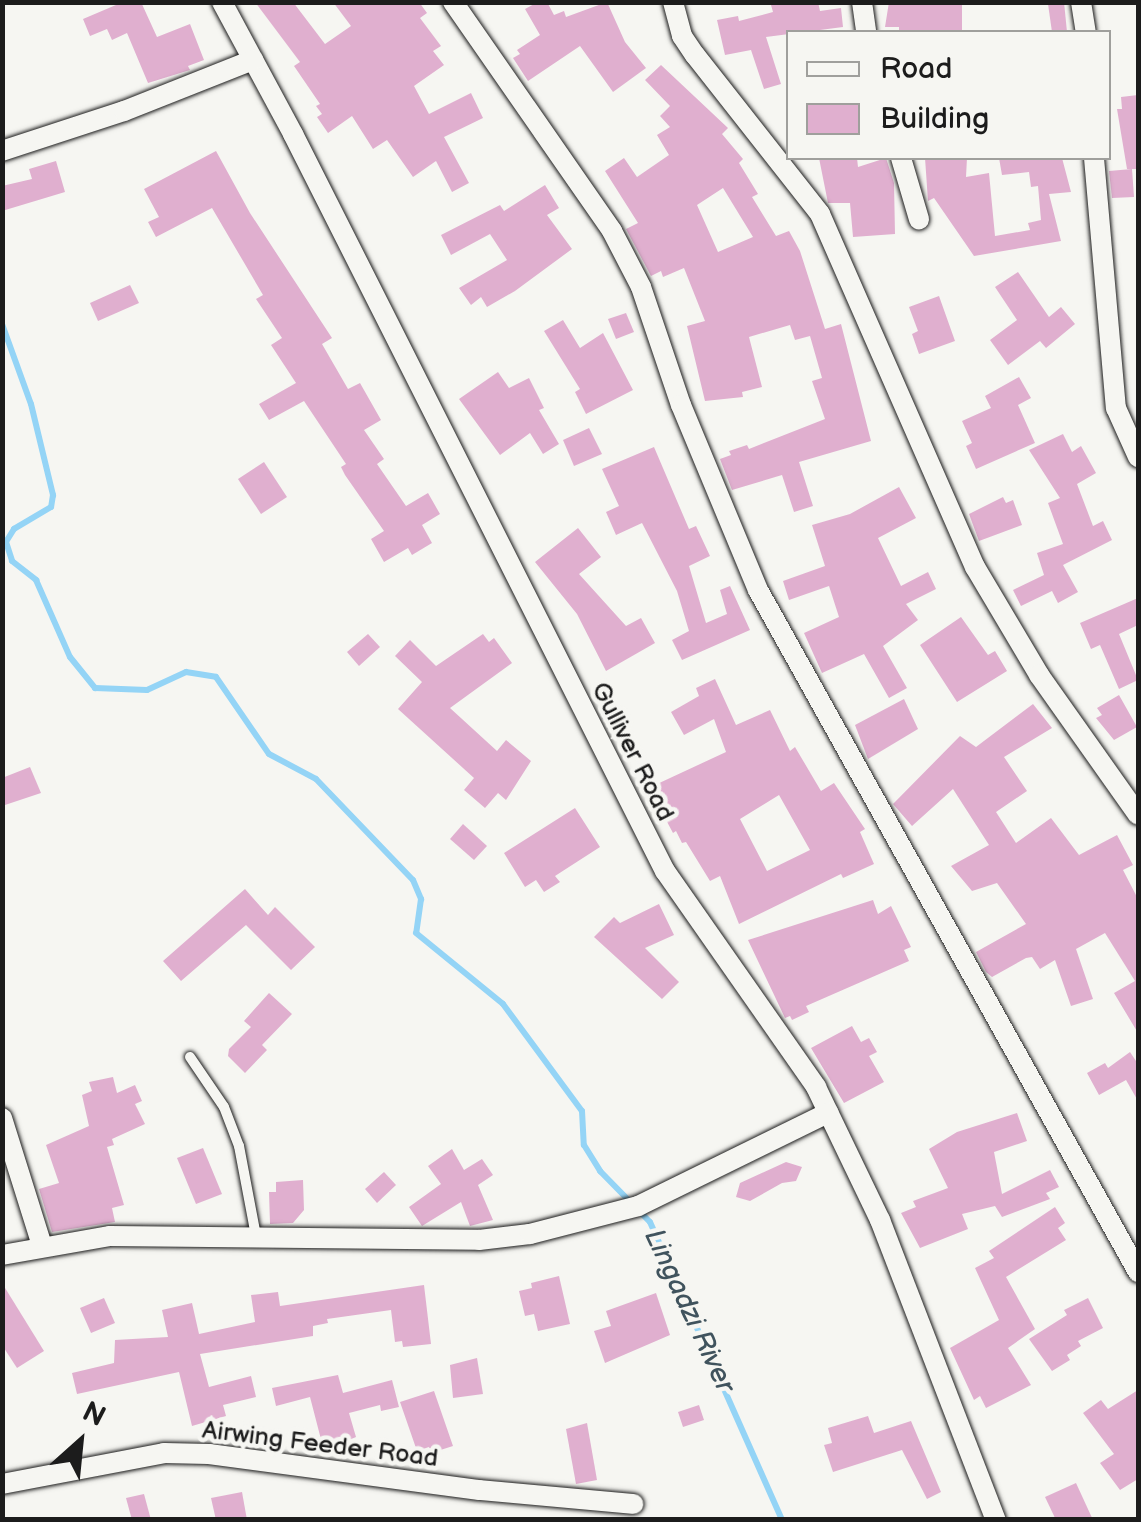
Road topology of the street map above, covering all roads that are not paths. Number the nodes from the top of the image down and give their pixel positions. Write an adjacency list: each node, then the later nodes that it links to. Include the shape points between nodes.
1 (222, 2): 8 (street, Gulliver Road)
2 (453, 2): 21 (street, via 612,232 758,590)
3 (673, 2): 14 (street, via 695,55 820,214 975,567 1039,676)
4 (862, 2): 6 (street)
5 (1081, 2): 7 (street)
6 (866, 30)
7 (1086, 30)
8 (253, 60): 9 (street); 16 (street, Gulliver Road, via 666,871 794,1053)
9 (2, 150)
10 (902, 160): 12 (street)
11 (1094, 160): 13 (street, via 1116,408)
12 (920, 219)
13 (1138, 458)
14 (1138, 815)
15 (190, 1056): 18 (lane, via 224,1107 239,1146)
16 (828, 1113): 18 (street, via 638,1206 579,1225 478,1240); 24 (street, Gulliver Road, via 880,1220)
17 (2, 1118): 19 (street)
18 (256, 1236): 19 (street, via 110,1236)
19 (42, 1246): 20 (street)
20 (2, 1255)
21 (1138, 1272)
22 (2, 1484): 23 (street, Airwing Feeder Road, via 164,1453 209,1454)
23 (633, 1504)
24 (996, 1520)

